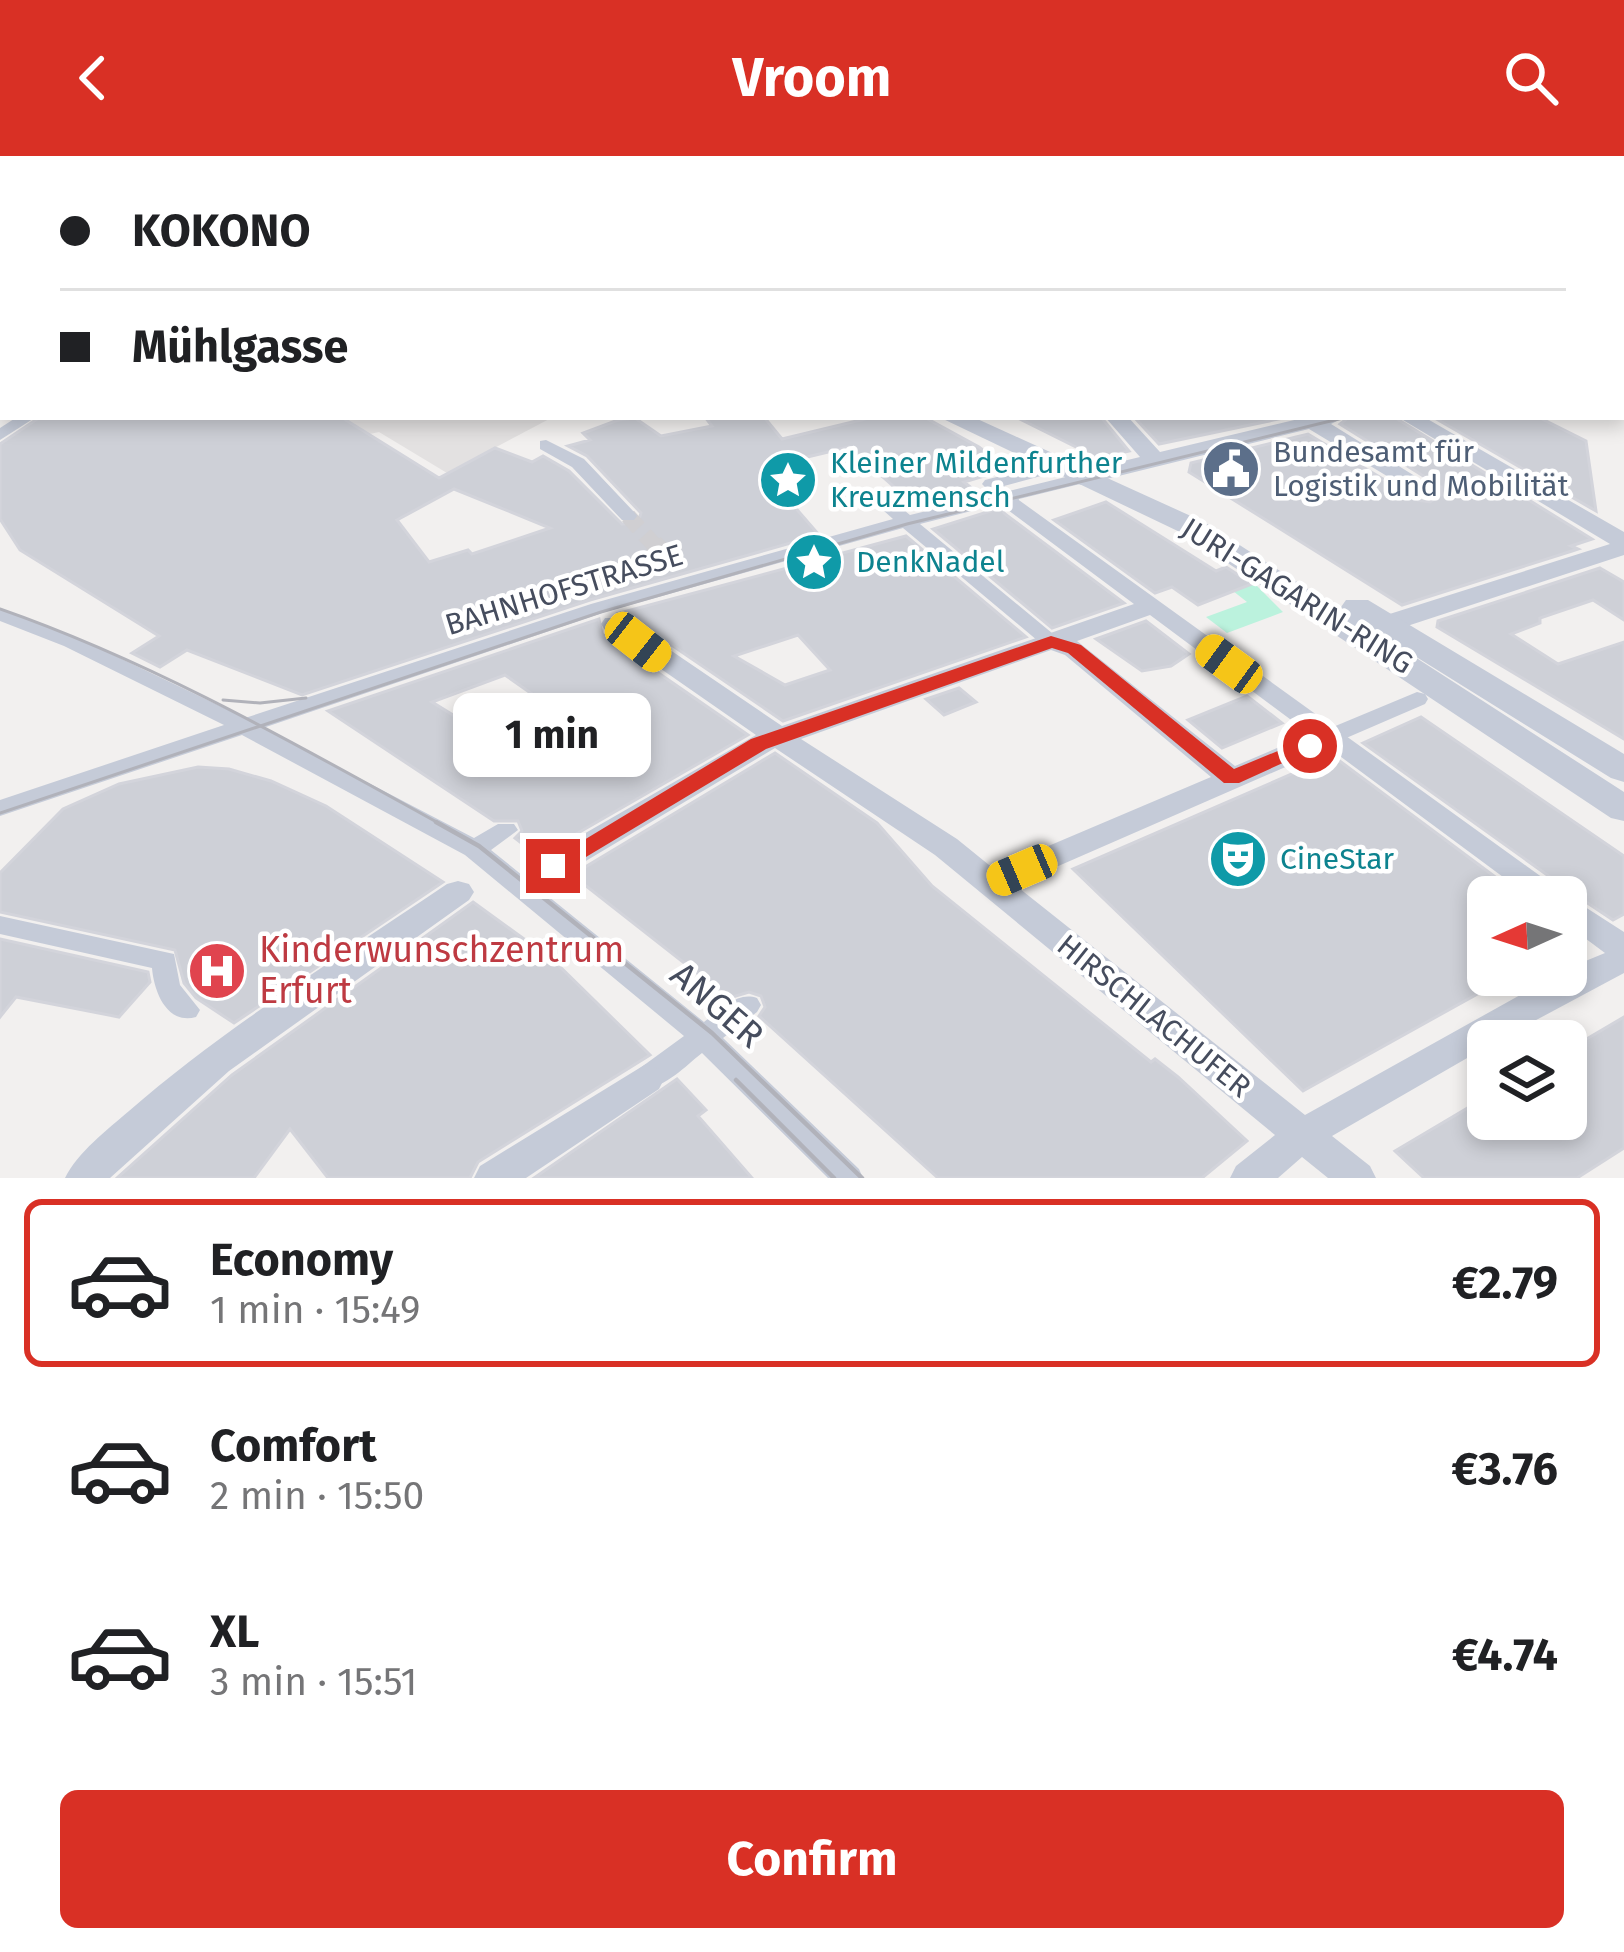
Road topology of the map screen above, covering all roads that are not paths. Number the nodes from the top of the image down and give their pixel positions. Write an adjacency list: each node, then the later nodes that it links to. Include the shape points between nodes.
1 (960, 420): 9 (street, JURI-GAGARIN-RING)
2 (994, 420): 9 (street, JURI-GAGARIN-RING)
3 (1119, 420): 7 (street)
4 (1323, 420): 7 (street, BAHNHOFSTRASSE); 10 (street)
5 (1414, 420): 15 (street)
6 (546, 445): 13 (street, via 578,463)
7 (1155, 460): 9 (street, BAHNHOFSTRASSE)
8 (1035, 472): 11 (street, BAHNHOFSTRASSE, via 992,484)
9 (1100, 473): 11 (street, BAHNHOFSTRASSE); 19 (street, JURI-GAGARIN-RING, via 1213,520); 28 (street, JURI-GAGARIN-RING)
10 (1428, 491)
11 (1011, 500): 14 (street, BAHNHOFSTRASSE); 16 (street)
12 (883, 502): 14 (street)
13 (628, 516)
14 (904, 522): 18 (street, BAHNHOFSTRASSE, via 681,575); 20 (street)
15 (1624, 544): 19 (street)
16 (1152, 606): 20 (street); 24 (street)
17 (0, 614): 22 (street, ANGER)
18 (606, 616): 22 (street, BAHNHOFSTRASSE); 23 (street, HIRSCHLACHUFER, via 661,661)
19 (1386, 624): 25 (street, JURI-GAGARIN-RING)
20 (1051, 642): 23 (street); 26 (street, via 1074,649)
21 (1417, 700): 24 (street)
22 (245, 727): 27 (street); 30 (street, ANGER)
23 (781, 735): 31 (street); 34 (street, HIRSCHLACHUFER)
24 (1329, 737): 26 (street); 33 (street)
25 (1624, 770)
26 (1231, 778): 34 (street)
27 (0, 808)
28 (1624, 809)
29 (506, 830): 30 (street)
30 (474, 849): 32 (street, ANGER)
31 (553, 866): 35 (street)
32 (495, 867): 35 (street, ANGER); 36 (street)
33 (1523, 876)
34 (991, 883): 45 (street, HIRSCHLACHUFER)
35 (519, 887): 43 (street, ANGER)
36 (458, 892): 46 (street, via 190,1079)
37 (1587, 923): 39 (street)
38 (0, 925): 42 (street, via 165,961 167,988)
39 (1624, 949)
40 (1624, 959): 45 (street)
41 (747, 1006): 43 (street)
42 (186, 1010)
43 (705, 1038): 44 (street); 48 (street, ANGER)
44 (646, 1079): 47 (street)
45 (1303, 1135): 49 (street); 50 (street, HIRSCHLACHUFER)
46 (85, 1178)
47 (494, 1178)
48 (848, 1178)
49 (1250, 1178)
50 (1356, 1178)

